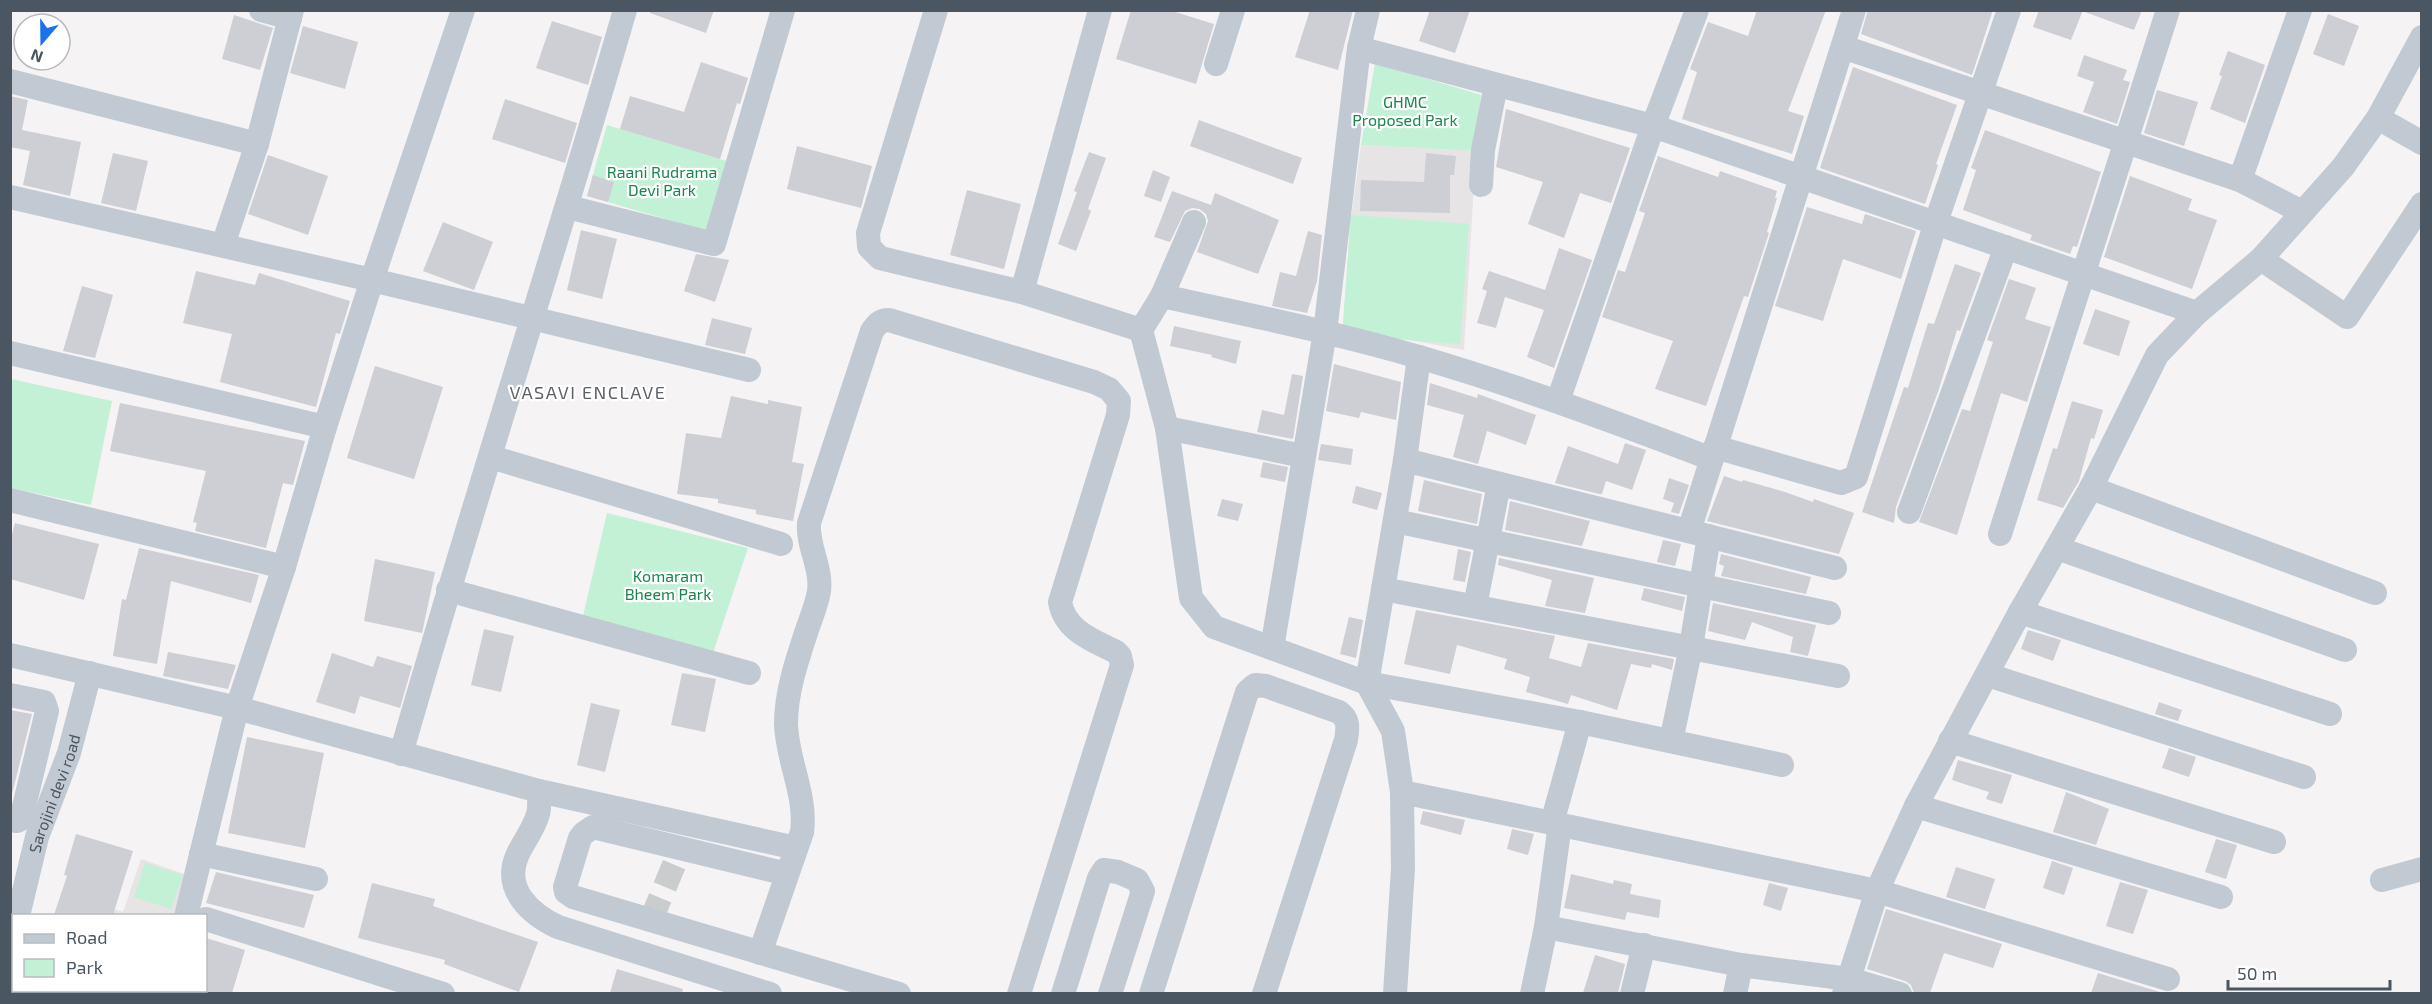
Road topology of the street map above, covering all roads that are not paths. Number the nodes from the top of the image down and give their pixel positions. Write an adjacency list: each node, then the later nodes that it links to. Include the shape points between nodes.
1 (261, 10): 14 (street)
2 (463, 10): 40 (street)
3 (625, 10): 32 (street)
4 (783, 10): 32 (street, via 714,244)
5 (936, 10): 41 (street, via 868,233 869,247 880,258)
6 (1100, 10): 41 (street)
7 (1233, 10): 18 (street)
8 (1368, 10): 17 (street)
9 (1697, 10): 23 (street)
10 (1854, 10): 16 (street)
11 (2009, 10): 21 (street)
12 (2168, 10): 24 (street)
13 (2300, 10): 28 (street)
14 (291, 14): 26 (street)
15 (2421, 37): 22 (street)
16 (1843, 47): 21 (street); 27 (street)
17 (1359, 48): 20 (street); 46 (street)
18 (1216, 64)
19 (10, 81): 26 (street)
20 (1496, 85): 23 (street); 29 (street, via 1483,150)
21 (1981, 94): 24 (street); 35 (street)
22 (2378, 118): 25 (street); 33 (street, via 2343,167)
23 (1653, 126): 27 (street); 50 (street)
24 (2125, 143): 28 (street); 39 (street)
25 (2421, 143)
26 (257, 144): 36 (street)
27 (1800, 176): 35 (street); 53 (street)
28 (2240, 180): 33 (street)
29 (1481, 185)
30 (10, 197): 36 (street)
31 (2421, 204): 38 (street, via 2347,317)
32 (568, 207): 44 (street)
33 (2302, 212): 38 (street)
34 (1194, 222): 42 (street)
35 (1936, 222): 37 (street); 53 (street, via 1856,477 1841,483)
36 (223, 245): 40 (street)
37 (2006, 247): 39 (street); 60 (street)
38 (2261, 259): 43 (street)
39 (2083, 273): 43 (street); 63 (street)
40 (372, 280): 44 (street); 51 (street)
41 (1022, 292): 45 (street)
42 (1162, 296): 45 (street); 46 (street)
43 (2197, 313): 58 (street, via 2157,356)
44 (532, 320): 49 (street); 55 (street)
45 (1141, 330): 52 (street)
46 (1325, 332): 48 (street); 54 (street)
47 (10, 353): 51 (street)
48 (1419, 357): 50 (street); 56 (street)
49 (749, 370)
50 (1558, 401): 53 (street)
51 (325, 427): 67 (street)
52 (1167, 429): 54 (street); 77 (street, via 1191,598 1214,627)
53 (1713, 453): 62 (street)
54 (1303, 456): 77 (street)
55 (491, 457): 65 (street); 71 (street)
56 (1405, 460): 57 (street); 61 (street)
57 (1498, 484): 62 (street); 64 (street)
58 (2091, 488): 66 (street); 72 (street)
59 (10, 500): 67 (street)
60 (1910, 512)
61 (1395, 520): 64 (street); 70 (street)
62 (1699, 534): 68 (street); 69 (street)
63 (2000, 534)
64 (1488, 541): 69 (street); 73 (street)
65 (781, 544)
66 (2057, 548): 74 (street); 78 (street)
67 (284, 567): 86 (street)
68 (1835, 568)
69 (1701, 586): 75 (street); 76 (street)
70 (1383, 589): 73 (street); 84 (street)
71 (448, 590): 81 (street); 91 (street)
72 (2374, 593)
73 (1475, 606): 76 (street)
74 (2020, 612): 82 (street); 87 (street)
75 (1829, 614)
76 (1691, 647): 83 (street); 89 (street)
77 (1272, 648): 84 (street)
78 (2346, 650)
79 (10, 656): 80 (street)
80 (90, 673): 86 (street); 99 (street, Sarojini devi road, via 69,753)
81 (749, 673)
82 (1988, 675): 90 (street); 93 (street)
83 (1838, 676)
84 (1367, 684): 88 (street); 95 (street, via 1394,731)
85 (10, 695): 99 (street, via 39,700 47,706)
86 (237, 708): 91 (street); 103 (street)
87 (2330, 714)
88 (1580, 722): 89 (street); 98 (street)
89 (1671, 741): 92 (street)
90 (1950, 741): 96 (street); 100 (street)
91 (401, 754): 94 (street)
92 (1782, 765)
93 (2304, 777)
94 (539, 791): 97 (street); 116 (street, via 538,814 513,869 516,891 542,919)
95 (1402, 792): 98 (street); 129 (street, via 1403,868)
96 (1916, 806): 108 (street); 109 (street)
97 (686, 823): 101 (street); 102 (street)
98 (1556, 824): 108 (street); 114 (street)
99 (24, 825): 110 (street, Sarojini devi road)
100 (2274, 842)
101 (681, 848): 105 (street); 113 (street, via 593,827 580,838 566,892)
102 (796, 848): 105 (street); 124 (street, via 803,813 786,719 796,662 819,588 809,523 877,324 889,320 1109,389 1119,401 1118,415 1060,602 1077,632 1116,652 1122,665)
103 (201, 854): 106 (street); 111 (street)
104 (2421, 869): 107 (street)
105 (786, 874): 117 (street)
106 (316, 879)
107 (2382, 880)
108 (1877, 891): 119 (street); 120 (street)
109 (2221, 897)
110 (18, 914)
111 (193, 914)
112 (207, 920): 121 (street)
113 (651, 920): 116 (street); 117 (street)
114 (1546, 927): 115 (street); 130 (street)
115 (1644, 945): 118 (street); 131 (street)
116 (639, 953): 122 (street)
117 (760, 953): 123 (street)
118 (1741, 965): 120 (street); 132 (street)
119 (2168, 979)
120 (1847, 986): 133 (street)
121 (443, 993)
122 (770, 993)
123 (899, 993)
124 (1018, 993)
125 (1063, 993): 126 (street, via 1099,878 1104,870 1110,870 1137,880 1143,891)
126 (1110, 993)
127 (1151, 993): 128 (street, via 1247,693 1255,685 1339,711 1348,726)
128 (1264, 993)
129 (1395, 993)
130 (1532, 993)
131 (1632, 993)
132 (1735, 993)
133 (1900, 993)

